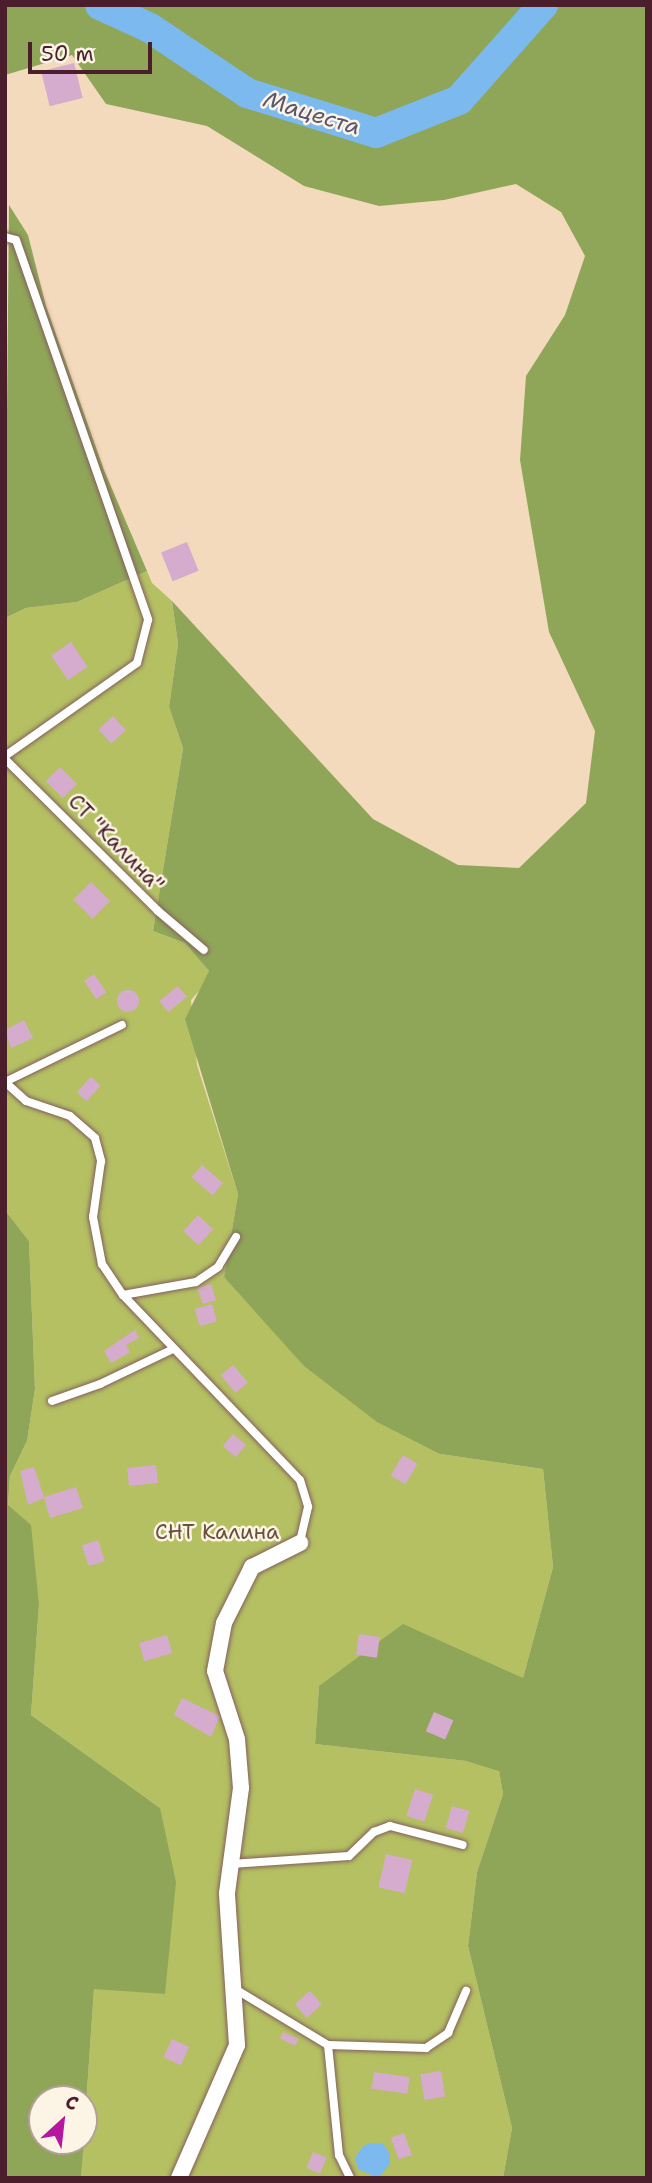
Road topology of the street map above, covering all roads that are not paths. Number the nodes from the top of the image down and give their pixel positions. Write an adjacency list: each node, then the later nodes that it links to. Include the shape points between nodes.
1 (5, 237): 2 (lane, via 16,240 148,620 136,663)
2 (5, 757): 3 (lane, СТ "Калина", via 158,911)
3 (204, 950)
4 (122, 1025): 5 (lane)
5 (5, 1082): 7 (lane, via 26,1101 70,1116 94,1138 101,1161 94,1237 102,1264)
6 (236, 1237): 7 (lane, via 218,1267 196,1282)
7 (123, 1295): 8 (lane)
8 (173, 1349): 9 (lane); 10 (lane, via 300,1480 308,1507)
9 (52, 1401)
10 (300, 1543): 12 (street, via 252,1567 224,1623 215,1671 237,1739 241,1788)
11 (463, 1844): 12 (lane, via 390,1826 374,1832 349,1856)
12 (231, 1864): 13 (street, via 226,1925)
13 (235, 1989): 15 (lane); 16 (street, via 237,2045)
14 (466, 1991): 15 (lane, via 448,2033 426,2048)
15 (328, 2045): 17 (lane, via 338,2155)
16 (178, 2178)
17 (350, 2178)

